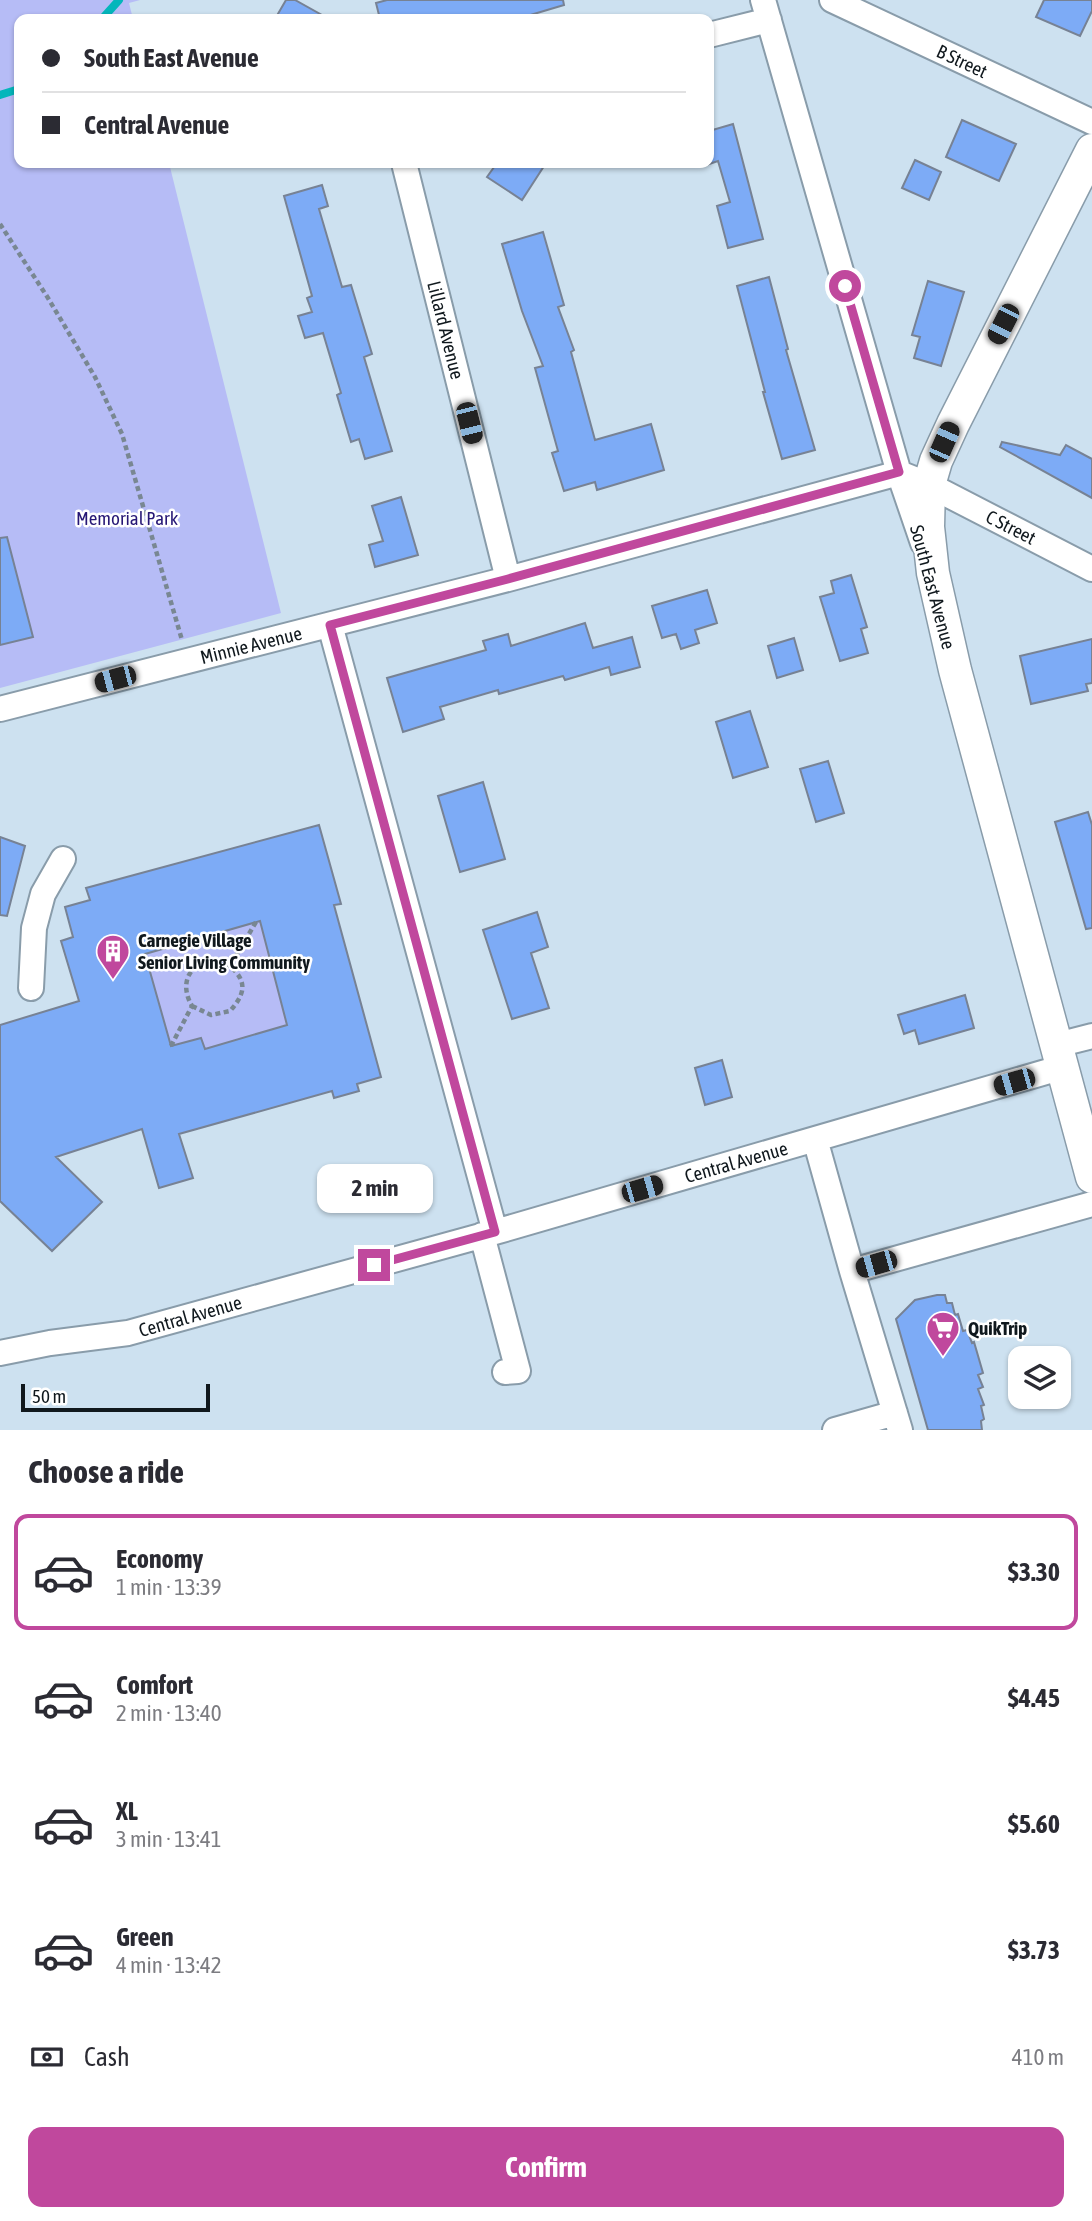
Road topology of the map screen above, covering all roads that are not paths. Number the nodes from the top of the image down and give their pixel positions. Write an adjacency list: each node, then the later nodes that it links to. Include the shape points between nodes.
1 (832, 0): 4 (street, B Street)
2 (766, 10): 3 (street); 7 (street, South East Avenue)
3 (714, 33)
4 (1092, 122)
5 (1092, 150): 8 (main road, via 953,424)
6 (405, 168): 11 (street, Lillard Avenue)
7 (899, 472): 8 (street); 10 (street, South East Avenue); 11 (street, Minnie Avenue)
8 (929, 485): 9 (street, C Street); 10 (main road)
9 (1092, 569)
10 (933, 573): 17 (main road, South East Avenue)
11 (508, 579): 12 (street, Minnie Avenue)
12 (330, 625): 13 (street, Minnie Avenue); 21 (street)
13 (9, 707)
14 (63, 859): 15 (street, via 43,894 34,928)
15 (31, 988)
16 (1092, 1036): 17 (street, Central Avenue)
17 (1060, 1056): 18 (street, Central Avenue); 19 (main road, South East Avenue)
18 (815, 1139): 21 (street, Central Avenue); 22 (street)
19 (1092, 1177)
20 (1092, 1204): 22 (street)
21 (489, 1233): 23 (street, Central Avenue, via 128,1333); 24 (street, via 518,1371)
22 (852, 1271): 25 (street)
23 (0, 1353)
24 (505, 1372)
25 (897, 1421): 26 (street)
26 (835, 1430)

